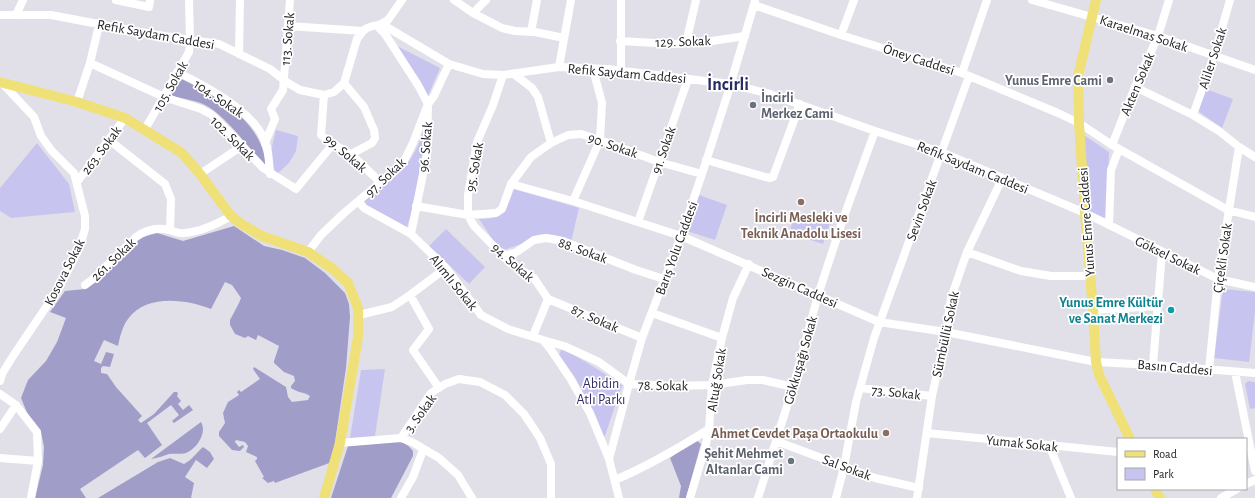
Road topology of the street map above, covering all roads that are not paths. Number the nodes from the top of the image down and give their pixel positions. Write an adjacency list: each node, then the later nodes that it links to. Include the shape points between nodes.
1 (23, 0): 23 (street)
2 (116, 0): 20 (street)
3 (189, 0): 34 (street, 105. Sokak)
4 (240, 0): 37 (street)
5 (290, 0): 27 (street, 113. Sokak)
6 (402, 0): 26 (street, via 388,20)
7 (454, 0): 21 (street)
8 (486, 0): 21 (street)
9 (537, 0): 29 (street)
10 (571, 0): 33 (street)
11 (621, 0): 35 (street)
12 (696, 0): 36 (street)
13 (854, 0): 30 (street)
14 (987, 0): 48 (street, Sevin Sokak)
15 (1032, 0): 24 (street, Karaelmas Sokak)
16 (1096, 0): 24 (main road, Yunus Emre Caddesi)
17 (1169, 0): 32 (street, Akten Sokak)
18 (1230, 0): 38 (street, Aliler Sokak)
19 (755, 2): 30 (street, Öney Caddesi); 31 (street, Barış Yolu Caddesi)
20 (149, 3)
21 (473, 13): 29 (street, via 502,28)
22 (0, 15): 23 (street, Refik Saydam Caddesi)
23 (16, 15): 25 (street, Refik Saydam Caddesi, via 51,16)
24 (1092, 16): 32 (street, Karaelmas Sokak); 62 (main road, Yunus Emre Caddesi, via 1078,76)
25 (99, 24): 34 (street, Refik Saydam Caddesi); 39 (street)
26 (379, 25): 28 (street); 40 (street, Refik Saydam Caddesi, via 385,26); 58 (street)
27 (288, 26): 28 (street); 49 (street, 113. Sokak)
28 (363, 31): 52 (street, via 357,39)
29 (531, 32): 33 (street)
30 (841, 35): 48 (street, Öney Caddesi)
31 (745, 36): 36 (street, 129. Sokak); 53 (street, Barış Yolu Caddesi)
32 (1158, 36): 38 (street, Karaelmas Sokak); 54 (street, Akten Sokak)
33 (564, 38): 41 (street)
34 (190, 39): 37 (street, Refik Saydam Caddesi, via 219,44); 45 (street, 105. Sokak, via 189,52)
35 (620, 41): 36 (street, 129. Sokak, via 674,44); 44 (street)
36 (686, 42)
37 (239, 54): 49 (street, Refik Saydam Caddesi, via 270,69)
38 (1214, 56): 43 (street, Karaelmas Sokak); 60 (street, Aliler Sokak)
39 (90, 63): 56 (street, 102. Sokak); 57 (street)
40 (449, 64): 47 (street, Refik Saydam Caddesi, via 483,74); 58 (street, 96. Sokak)
41 (558, 67): 42 (street, Refik Saydam Caddesi); 46 (street, Refik Saydam Caddesi)
42 (593, 68): 44 (street, Refik Saydam Caddesi); 66 (street, via 602,103)
43 (1255, 70)
44 (621, 71): 50 (street, Refik Saydam Caddesi)
45 (177, 72): 56 (street, 105. Sokak); 67 (street, 104. Sokak, via 234,105 252,122)
46 (514, 74): 47 (street, Refik Saydam Caddesi); 69 (street, via 532,88 538,97)
47 (503, 75): 90 (street, 95. Sokak, via 476,142 468,195)
48 (966, 75): 62 (street, Öney Caddesi); 73 (street, Sevin Sokak)
49 (283, 79): 55 (street, Refik Saydam Caddesi, via 300,90); 67 (street, 113. Sokak, via 283,90 271,109 275,120)
50 (688, 79): 53 (street, Refik Saydam Caddesi); 77 (street, 91. Sokak)
51 (0, 82): 57 (main road); 82 (street, Kosova Sokak, via 34,117 41,136 74,173)
52 (344, 83): 55 (street, via 334,92); 74 (street, via 364,107 375,138 372,143)
53 (730, 84): 59 (street, Refik Saydam Caddesi); 76 (street, Barış Yolu Caddesi)
54 (1135, 88): 60 (street); 71 (street, Akten Sokak)
55 (324, 95): 68 (street, 99. Sokak, via 322,136)
56 (164, 97): 63 (street, 105. Sokak); 70 (street, 102. Sokak, via 212,115)
57 (77, 102): 61 (main road)
58 (428, 104): 83 (street, 97. Sokak, via 405,159); 87 (street, 96. Sokak, via 427,154)
59 (800, 104): 64 (street, Refik Saydam Caddesi); 76 (street, via 773,177)
60 (1193, 115): 72 (street, via 1220,131)
61 (125, 118): 63 (main road); 65 (street, 263. Sokak)
62 (1079, 123): 71 (street); 89 (main road, Yunus Emre Caddesi)
63 (144, 130): 78 (main road, via 182,153)
64 (875, 131): 73 (street, Refik Saydam Caddesi); 109 (street, Gökkuşağı Sokak)
65 (109, 140): 82 (street, 263. Sokak); 95 (street, via 165,184 171,198)
66 (600, 140): 69 (street, 90. Sokak, via 581,134 568,135); 77 (street, 90. Sokak); 85 (street)
67 (265, 143): 79 (street, 104. Sokak)
68 (333, 144): 74 (street, 99. Sokak); 79 (street, 102. Sokak, via 296,189)
69 (551, 144): 84 (street, 90. Sokak, via 531,157)
70 (242, 146): 78 (street); 79 (street, 102. Sokak)
71 (1115, 147): 88 (street); 94 (street, Akten Sokak)
72 (1239, 147): 75 (street); 88 (street, Çiçekli Sokak)
73 (941, 152): 81 (street, Refik Saydam Caddesi); 116 (street, Sevin Sokak)
74 (351, 154): 83 (street, 99. Sokak)
75 (1255, 157)
76 (706, 160): 80 (street, Barış Yolu Caddesi)
77 (660, 162): 80 (street, 90. Sokak); 93 (street, 91. Sokak)
78 (200, 174): 91 (main road)
79 (270, 174)
80 (702, 174): 97 (street, Barış Yolu Caddesi)
81 (1002, 179): 89 (street, Refik Saydam Caddesi); 99 (street, Sümbüllü Sokak)
82 (77, 182): 127 (street, Kosova Sokak, via 85,229 79,249 60,288 2,374)
83 (380, 182): 86 (street, 97. Sokak)
84 (511, 184): 85 (street, Sezgin Caddesi); 90 (street, 90. Sokak, via 502,208 496,213)
85 (573, 201): 93 (street, Sezgin Caddesi)
86 (359, 202): 96 (street, Alımlı Sokak, via 364,208); 98 (street, 97. Sokak, via 321,235)
87 (416, 206): 90 (street, 90. Sokak); 96 (street, 96. Sokak)
88 (1228, 210): 92 (street); 105 (street, Çiçekli Sokak)
89 (1085, 214): 94 (street, Göksel Sokak); 104 (main road, Yunus Emre Caddesi)
90 (468, 215): 101 (street, 94. Sokak, via 474,226)
91 (231, 216): 95 (street, 261. Sokak, via 213,226 192,232 180,233); 98 (main road, via 262,236)
92 (1255, 217)
93 (638, 222): 97 (street, Sezgin Caddesi)
94 (1108, 225): 100 (street, Göksel Sokak)
95 (170, 230): 107 (street, 261. Sokak, via 157,229 142,233)
96 (411, 234): 103 (street, Alımlı Sokak)
97 (681, 236): 102 (street, Sezgin Caddesi); 106 (street, Barış Yolu Caddesi)
98 (308, 252): 115 (main road, via 348,283)
99 (968, 252): 104 (street, via 1021,271 1051,276); 117 (street, Sümbüllü Sokak, via 951,298)
100 (1162, 252): 105 (street, Göksel Sokak); 112 (street)
101 (502, 256): 106 (street, 88. Sokak, via 515,253 534,240 546,238 563,241); 111 (street, 94. Sokak, via 534,278)
102 (748, 264): 109 (street, Sezgin Caddesi); 120 (street, Altuğ Sokak, via 733,298)
103 (446, 268): 110 (street); 118 (street, Alımlı Sokak, via 481,315 508,329)
104 (1091, 276): 113 (main road, Yunus Emre Caddesi)
105 (1218, 279): 108 (street, Göksel Sokak); 124 (street, Çiçekli Sokak)
106 (664, 280): 114 (street, Barış Yolu Caddesi)
107 (85, 285)
108 (1255, 287)
109 (818, 295): 116 (street, Sezgin Caddesi); 130 (street, Gökkuşağı Sokak)
110 (410, 296): 115 (street, via 392,307); 131 (street, via 429,329 414,350)
111 (548, 299): 118 (street); 119 (street, 87. Sokak)
112 (1158, 306): 113 (street); 123 (street)
113 (1093, 310): 122 (main road, Yunus Emre Caddesi)
114 (652, 313): 119 (street, Barış Yolu Caddesi); 120 (street)
115 (359, 315): 142 (main road, via 358,337)
116 (879, 322): 117 (street, Sezgin Caddesi); 132 (street, Sevin Sokak)
117 (946, 332): 122 (street, Sezgin Caddesi); 134 (street, Sümbüllü Sokak)
118 (533, 336): 121 (street, Alımlı Sokak)
119 (642, 338): 128 (street, Barış Yolu Caddesi)
120 (722, 338): 129 (street, Altuğ Sokak)
121 (543, 340): 128 (street, 78. Sokak, via 564,346 599,362); 147 (street, via 570,378)
122 (1096, 362): 123 (street, Basın Caddesi); 140 (main road, Yunus Emre Caddesi, via 1099,375)
123 (1153, 365): 124 (street, Basın Caddesi)
124 (1209, 370): 125 (street, Basın Caddesi)
125 (1235, 372): 126 (street, Basın Caddesi); 150 (street)
126 (1255, 373)
127 (0, 381)
128 (629, 384): 129 (street, 78. Sokak); 147 (street, Barış Yolu Caddesi)
129 (712, 385): 130 (street, 78. Sokak, via 763,380); 137 (street, Altuğ Sokak)
130 (793, 387): 141 (street, Gökkuşağı Sokak)
131 (439, 388): 139 (street, 3. Sokak, via 431,393); 158 (street, via 459,379 480,382 505,395 524,414 540,438 551,464)
132 (860, 388): 134 (street, 73. Sokak); 149 (street, Sevin Sokak)
133 (0, 394): 135 (street)
134 (932, 396): 138 (street, Sümbüllü Sokak)
135 (16, 405): 136 (street); 148 (street, via 37,432)
136 (0, 430)
137 (709, 430): 151 (street, via 672,453); 160 (street, Altuğ Sokak)
138 (927, 433): 143 (street, Yumak Sokak); 153 (street, Sümbüllü Sokak)
139 (401, 438): 142 (street); 144 (street)
140 (1130, 438)
141 (776, 441): 149 (street, Sal Sokak); 161 (street, Gökkuşağı Sokak)
142 (340, 444): 155 (main road)
143 (1049, 445): 145 (street, Yumak Sokak); 163 (street)
144 (423, 450): 156 (street, via 413,477); 157 (street, via 438,458 458,475)
145 (1117, 452)
146 (0, 458): 148 (street)
147 (609, 459): 151 (street)
148 (38, 461): 154 (street)
149 (844, 467): 153 (street, Sal Sokak, via 875,478 908,482); 162 (street, Sevin Sokak)
150 (1255, 470)
151 (615, 480): 159 (street)
152 (1235, 490): 164 (street)
153 (920, 495)
154 (31, 498)
155 (324, 498)
156 (401, 498)
157 (472, 498)
158 (551, 498)
159 (619, 498)
160 (690, 498)
161 (758, 498)
162 (836, 498)
163 (1071, 498)
164 (1221, 498)

